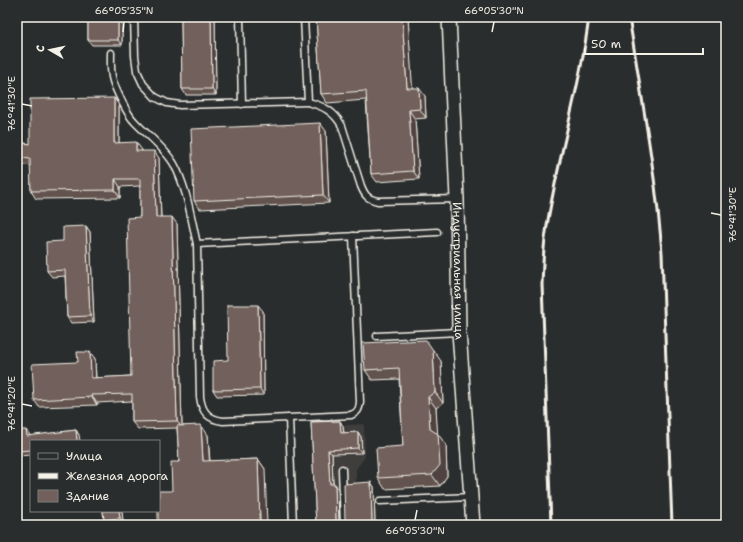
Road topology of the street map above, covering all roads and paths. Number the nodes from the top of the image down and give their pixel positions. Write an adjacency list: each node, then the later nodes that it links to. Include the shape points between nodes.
1 (134, 17): 7 (lane, via 137,71 143,84 155,97 167,103 180,105)
2 (240, 17): 7 (lane)
3 (304, 17): 6 (lane)
4 (449, 17): 8 (street, Индустриальная улица)
5 (111, 53): 11 (lane, via 113,81 126,110 132,120 163,150 180,178)
6 (308, 102): 7 (lane); 8 (lane, via 321,105 338,118 361,186 370,199)
7 (242, 104)
8 (457, 199): 12 (street, Индустриальная улица)
9 (437, 232): 10 (lane)
10 (353, 236): 11 (lane); 14 (lane, via 359,409 351,415)
11 (197, 244): 14 (lane, via 200,397 204,412 216,420 223,421)
12 (459, 332): 13 (lane); 16 (street, Индустриальная улица)
13 (378, 336)
14 (289, 418): 18 (lane)
15 (342, 469): 19 (lane)
16 (471, 497): 17 (lane); 20 (street, Индустриальная улица)
17 (380, 501)
18 (293, 525)
19 (344, 525)
20 (474, 525)

